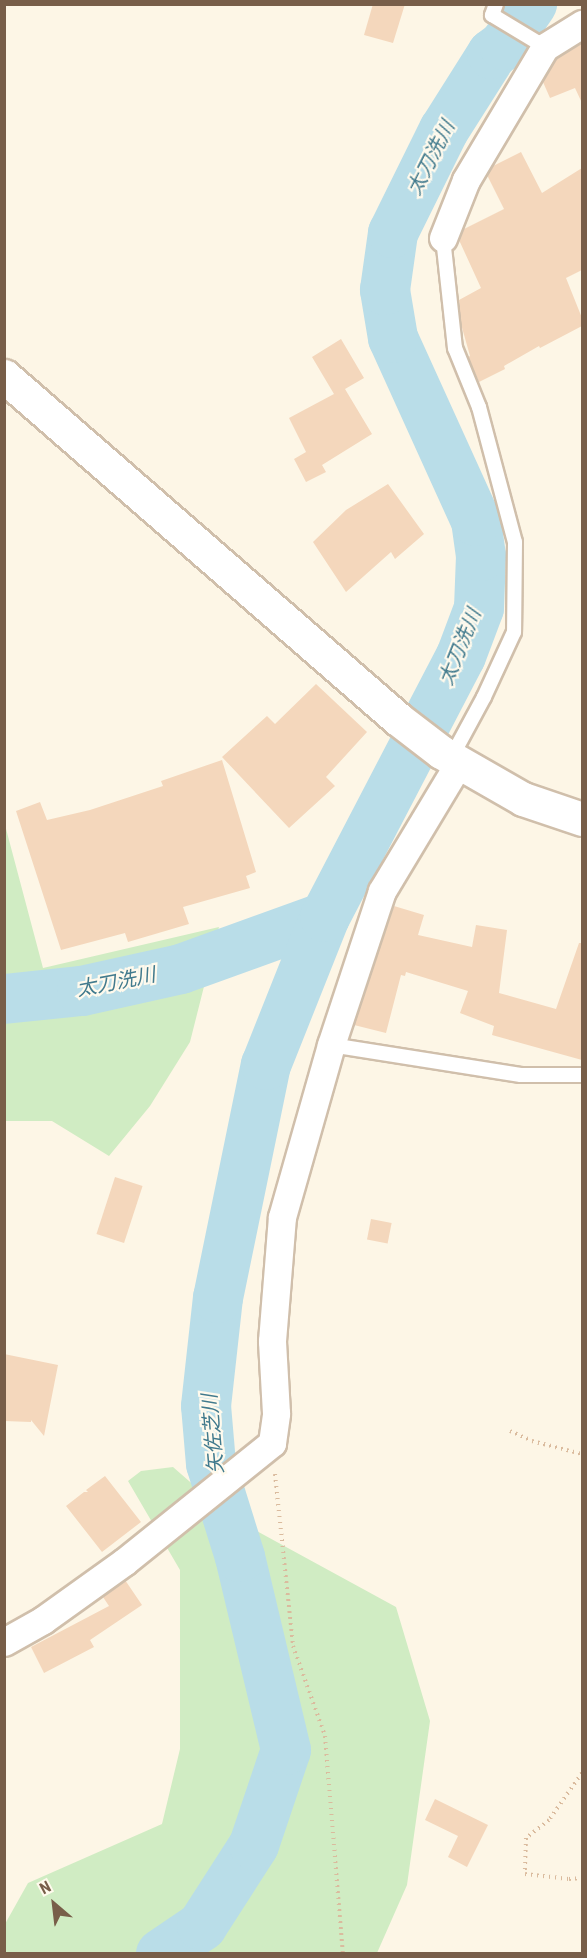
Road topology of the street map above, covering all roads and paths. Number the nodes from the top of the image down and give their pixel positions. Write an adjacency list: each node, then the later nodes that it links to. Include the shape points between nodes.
1 (496, 4): 3 (lane, via 492,15)
2 (582, 24): 3 (street)
3 (545, 47): 4 (street, via 466,180)
4 (443, 238): 6 (lane, via 455,348 480,406 515,542 514,632)
5 (4, 376): 6 (street, via 398,719)
6 (450, 758): 7 (street, via 523,798); 8 (street, via 382,891)
7 (582, 819)
8 (331, 1045): 9 (lane, via 521,1075); 11 (street, via 282,1217 272,1341 276,1413)
9 (582, 1075)
10 (510, 1431): 12 (path)
11 (272, 1443): 13 (street, via 192,1509 43,1620); 16 (path, via 293,1646 325,1736)
12 (582, 1454)
13 (4, 1642)
14 (582, 1773): 15 (path, via 549,1820 526,1838 525,1874)
15 (582, 1878)
16 (343, 1953)

